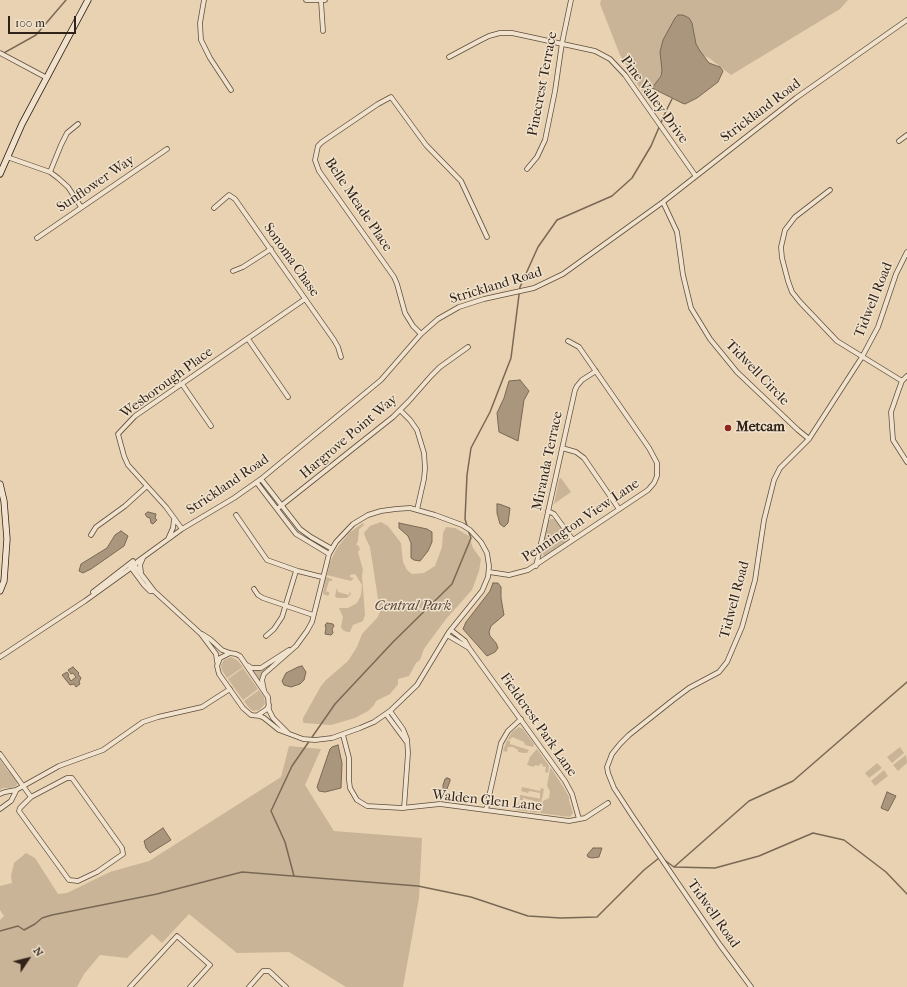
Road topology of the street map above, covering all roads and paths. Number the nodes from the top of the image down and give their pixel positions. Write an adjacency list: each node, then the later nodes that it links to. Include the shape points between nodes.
1 (88, 0): 11 (street)
2 (204, 0): 12 (street, via 200,23 201,40)
3 (306, 0): 4 (street)
4 (324, 0): 7 (street)
5 (571, 0): 8 (street, Pinecrest Terrace)
6 (907, 20): 21 (street, Strickland Road, via 801,94)
7 (323, 30)
8 (562, 43): 10 (street, Pine Valley Drive, via 500,33); 18 (street, Pinecrest Terrace, via 545,140); 21 (street, Pine Valley Drive, via 595,50 610,59 625,75)
9 (0, 54): 11 (street)
10 (449, 57)
11 (47, 78): 17 (street)
12 (232, 90)
13 (78, 124): 19 (street, via 67,133)
14 (907, 135): 15 (street)
15 (899, 141)
16 (167, 149): 24 (street, Sunflower Way)
17 (7, 156): 19 (street); 20 (street)
18 (528, 169)
19 (50, 172): 24 (street, via 68,187)
20 (0, 174)
21 (695, 176): 23 (street, Strickland Road)
22 (830, 190): 37 (street, via 789,224 782,238 782,258 792,292 800,302 836,341)
23 (663, 202): 32 (street, Strickland Road, via 555,279 534,288 459,307 438,319); 45 (street, Tidwell Circle, via 677,232 691,308 710,339 737,372)
24 (81, 207): 27 (street, Sunflower Way)
25 (214, 208): 28 (street, Sonoma Chase, via 229,195 235,199)
26 (487, 237): 32 (street, Belle Meade Place, via 461,181 426,145 391,97 318,146 314,156 317,167 394,278 405,313)
27 (38, 238)
28 (271, 249): 30 (street, via 243,268); 31 (street, Sonoma Chase)
29 (907, 252): 37 (street, Tidwell Road, via 896,274 878,327)
30 (233, 271)
31 (305, 299): 33 (street, Wesborough Place); 36 (street, Sonoma Chase, via 336,343)
32 (421, 334): 48 (street, Strickland Road, via 381,380)
33 (248, 339): 41 (street, Wesborough Place); 42 (street)
34 (568, 341): 38 (street, Pennington View Lane, via 579,347)
35 (468, 347): 43 (street, Hargrove Point Way, via 434,373)
36 (341, 357)
37 (862, 357): 40 (street); 45 (street, Tidwell Road)
38 (596, 371): 46 (street, Miranda Terrace, via 584,378 576,388); 54 (street, Pennington View Lane, via 649,448 658,467 656,478 650,488)
39 (907, 376): 40 (street)
40 (902, 381): 47 (street, via 891,412 892,440)
41 (182, 384): 44 (street); 51 (street, Wesborough Place, via 135,416 118,434 126,461)
42 (288, 397)
43 (400, 410): 52 (street, Hargrove Point Way); 55 (street, via 415,426 423,447 425,474)
44 (211, 426)
45 (809, 439): 116 (street, Tidwell Road, via 780,468 774,480 764,520 755,580 742,627 727,662 718,672 689,688 629,735 612,754 607,767 614,788)
46 (562, 448): 54 (street, via 576,452 584,458); 56 (street, Miranda Terrace)
47 (907, 462)
48 (261, 479): 49 (street, Strickland Road); 52 (street)
49 (257, 483): 53 (street); 59 (street, Strickland Road)
50 (0, 484): 75 (street, via 7,539 4,581)
51 (147, 486): 58 (street, Wesborough Place); 60 (street, via 96,527)
52 (282, 505): 53 (street, Hargrove Point Way); 63 (street, via 300,529)
53 (277, 509): 65 (street, via 298,536)
54 (619, 509): 62 (street, Pennington View Lane)
55 (417, 510): 63 (street, via 396,508 372,514 348,528); 69 (street, via 448,520 475,534 487,554)
56 (548, 511): 62 (street, via 557,517); 67 (street, Miranda Terrace)
57 (236, 515): 68 (street, via 267,560)
58 (174, 518): 59 (street, Wesborough Place); 61 (street)
59 (182, 529): 61 (street, Strickland Road)
60 (91, 535)
61 (168, 540): 64 (street, Strickland Road)
62 (574, 540): 67 (street, Pennington View Lane)
63 (332, 548): 65 (street)
64 (147, 554): 66 (street, Strickland Road); 73 (street, via 140,566)
65 (329, 554): 72 (street)
66 (132, 565): 70 (street); 71 (street); 73 (street); 77 (street)
67 (536, 566): 69 (street, Pennington View Lane, via 509,575)
68 (296, 571): 72 (street); 78 (street)
69 (489, 572): 80 (street, via 482,591)
70 (120, 576): 71 (street, via 131,574); 77 (street)
71 (138, 577): 76 (street, via 150,591)
72 (322, 577): 79 (street)
73 (144, 578): 76 (street)
74 (254, 589): 78 (street, via 260,597)
75 (0, 591)
76 (154, 591): 81 (street)
77 (80, 603): 87 (street)
78 (286, 607): 79 (street); 83 (street, via 280,620)
79 (313, 615): 84 (street, via 305,636)
80 (451, 630): 82 (street); 85 (street, Fieldcrest Park Lane, via 465,641)
81 (201, 634): 86 (street); 88 (street, via 216,654)
82 (447, 635): 85 (street, Fieldcrest Park Lane); 93 (street, via 417,685)
83 (266, 636)
84 (296, 646): 89 (street, via 261,668); 91 (street, via 264,674)
85 (469, 648): 97 (street, Fieldcrest Park Lane)
86 (230, 653): 88 (street, via 220,658); 89 (street, via 240,656)
87 (1, 656)
88 (217, 664): 90 (street, via 219,674)
89 (246, 665): 91 (street)
90 (230, 689): 95 (street, via 246,712); 103 (street, via 202,707 143,722 103,750 59,766)
91 (264, 690): 92 (street)
92 (269, 704): 95 (street, via 264,711); 96 (street)
93 (390, 711): 94 (street); 101 (street)
94 (386, 714): 100 (street); 101 (street)
95 (256, 715): 98 (street)
96 (273, 717): 98 (street); 99 (street)
97 (521, 719): 110 (street, via 508,731 501,744); 111 (street, Fieldcrest Park Lane, via 568,785)
98 (269, 721): 99 (street, via 279,730)
99 (288, 733): 100 (street, via 312,740)
100 (343, 735): 108 (street, Walden Glen Lane, via 349,758 349,785 355,797 370,807)
101 (404, 735): 108 (street, via 407,743)
102 (0, 754): 103 (street)
103 (23, 786): 104 (street); 106 (street)
104 (16, 790): 105 (street); 109 (street, via 11,801)
105 (0, 794)
106 (31, 797): 106 (street, via 19,811 69,880 78,880 97,872 123,854 122,848 72,778 67,778)
107 (608, 803): 111 (street, Walden Glen Lane)
108 (404, 808): 110 (street, Walden Glen Lane, via 436,804)
109 (0, 809)
110 (486, 810): 111 (street, Walden Glen Lane, via 566,821)
111 (579, 819)
112 (130, 987): 113 (street, via 177,936 210,965)
113 (190, 987)
114 (249, 987): 115 (street, via 263,971 269,971)
115 (286, 987)
116 (750, 987)

